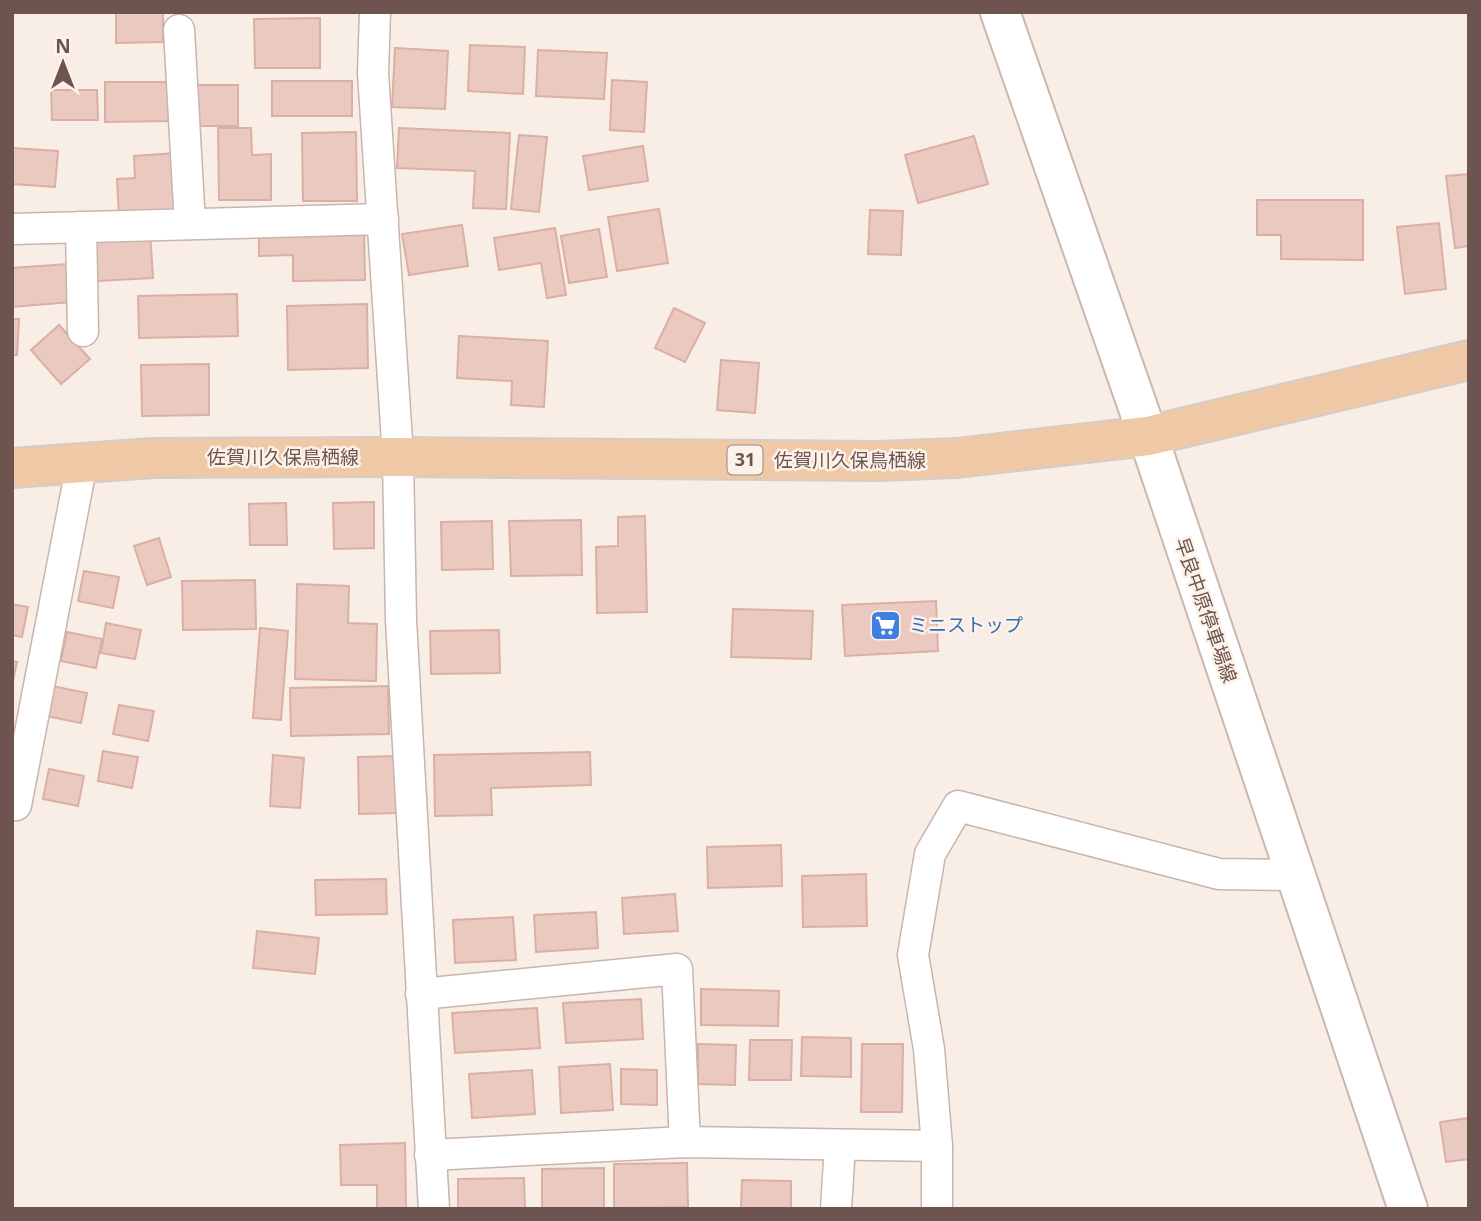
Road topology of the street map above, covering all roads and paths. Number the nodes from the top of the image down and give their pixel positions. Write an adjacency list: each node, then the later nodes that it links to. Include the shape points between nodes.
1 (375, 12): 4 (street, via 373,73)
2 (1000, 12): 10 (main road, 早良中原停車場線)
3 (178, 30): 5 (street)
4 (383, 219): 5 (street); 11 (street)
5 (190, 224): 6 (street)
6 (80, 227): 7 (street); 8 (street)
7 (12, 229)
8 (83, 331)
9 (1469, 360): 10 (main road, 佐賀川久保鳥栖線 / 31)
10 (1148, 436): 11 (main road, 佐賀川久保鳥栖線 / 31, via 957,458 879,461); 15 (main road, 早良中原停車場線)
11 (398, 457): 12 (main road, 佐賀川久保鳥栖線 / 31, via 153,458); 16 (street, via 401,620)
12 (82, 463): 13 (main road, 佐賀川久保鳥栖線 / 31); 14 (street)
13 (12, 468)
14 (16, 805)
15 (1296, 875): 19 (street, via 1219,874 958,806 930,855 913,955 929,1049); 24 (main road, 早良中原停車場線)
16 (422, 994): 17 (street, via 677,969); 20 (street)
17 (685, 1142): 18 (street); 20 (street)
18 (840, 1144): 19 (street); 22 (street)
19 (937, 1146): 23 (street)
20 (430, 1155): 21 (street)
21 (434, 1209)
22 (836, 1209)
23 (937, 1209)
24 (1408, 1209)

